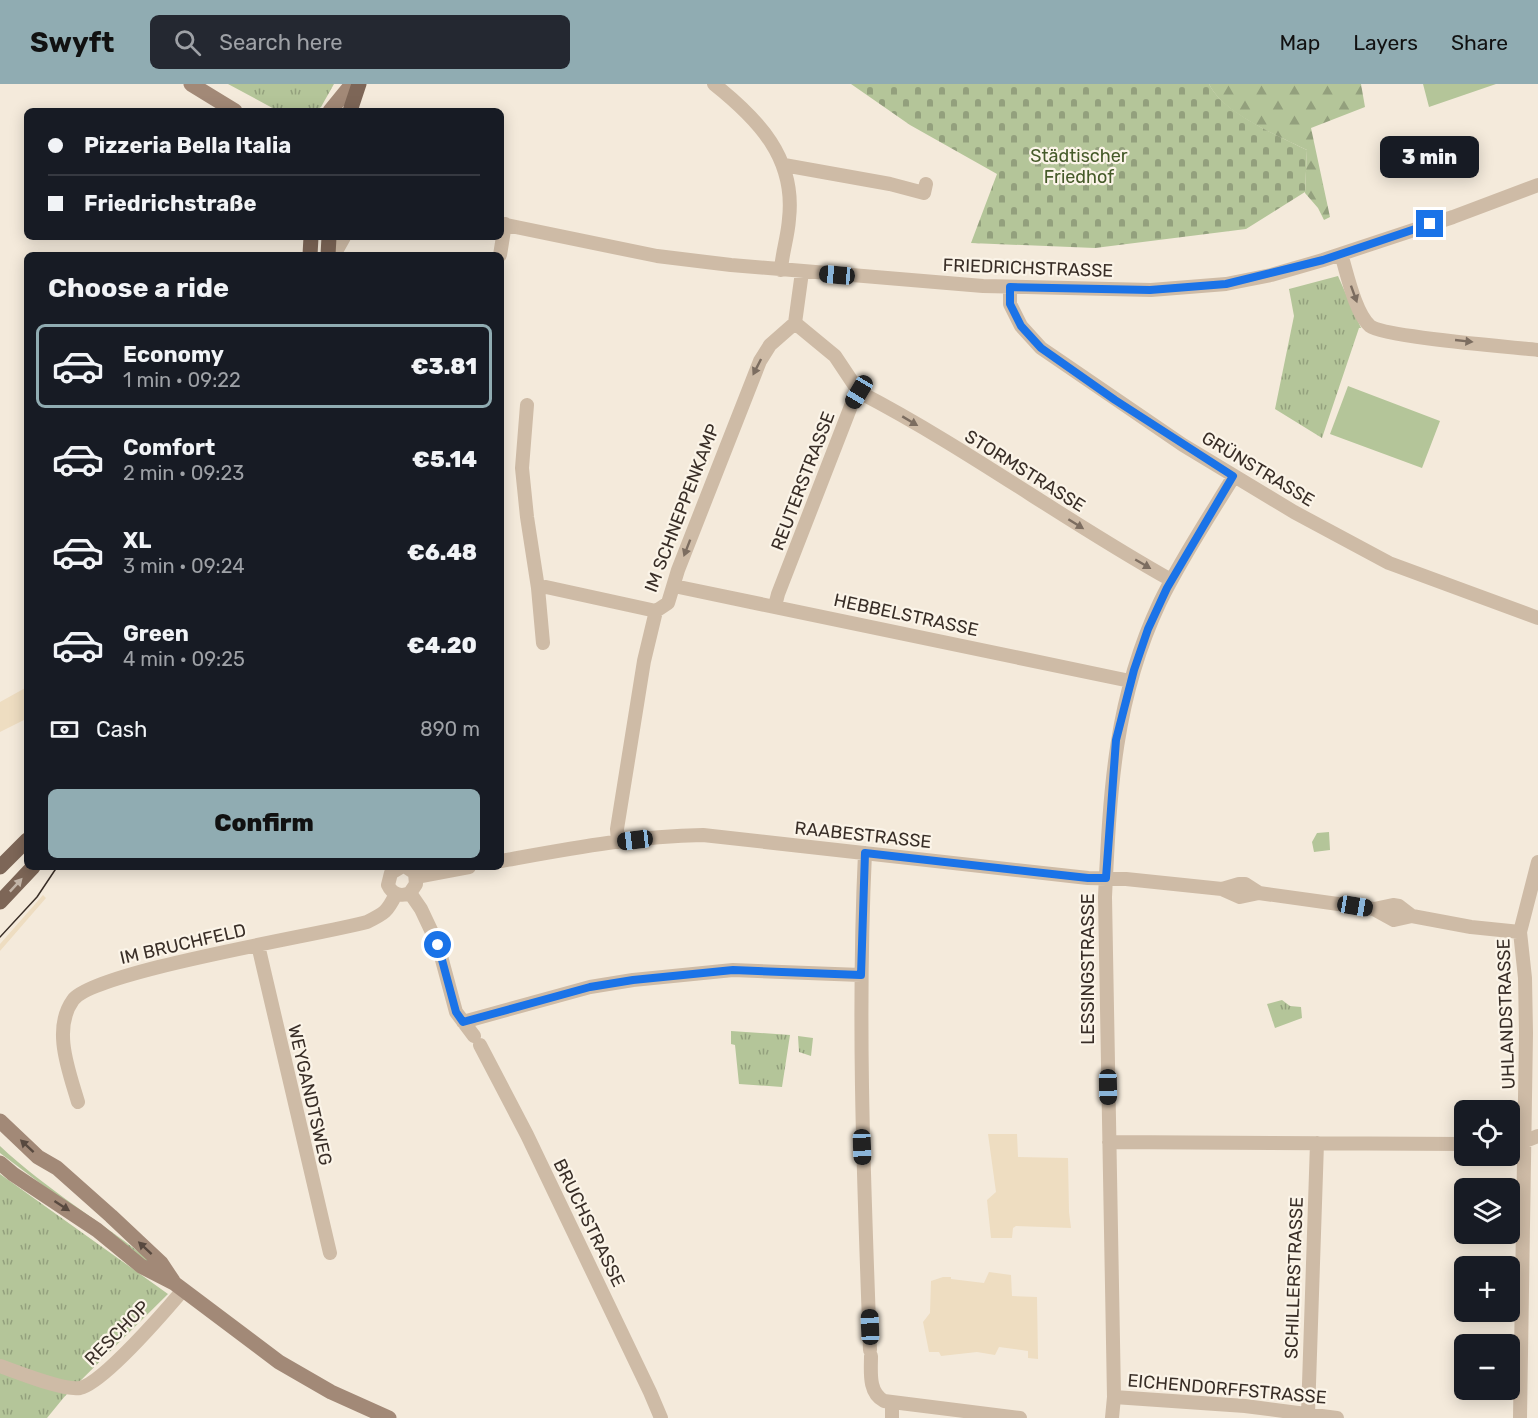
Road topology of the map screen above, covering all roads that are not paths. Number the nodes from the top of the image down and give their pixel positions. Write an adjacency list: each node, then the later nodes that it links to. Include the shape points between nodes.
1 (191, 84): 5 (main road)
2 (352, 84): 6 (main road)
3 (358, 84): 7 (main road)
4 (714, 84): 8 (street, via 768,136)
5 (230, 108)
6 (332, 108)
7 (351, 108)
8 (784, 165): 9 (street, via 924,193); 13 (street, via 790,201)
9 (926, 184)
10 (1538, 185): 12 (street, FRIEDRICHSTRASSE)
11 (504, 224): 13 (street, FRIEDRICHSTRASSE, via 657,256)
12 (1341, 254): 15 (street, FRIEDRICHSTRASSE, via 1226,284 1150,290); 17 (street, one-way to 17, via 1361,313 1375,328)
13 (781, 270): 14 (street, FRIEDRICHSTRASSE)
14 (802, 272): 15 (street, FRIEDRICHSTRASSE); 16 (street)
15 (1010, 287): 20 (street, GRÜNSTRASSE, via 1010,304 1021,326 1041,348)
16 (795, 323): 18 (street, via 835,356); 22 (street, IM SCHNEPPENKAMP, one-way to 22, via 770,345 752,379)
17 (1538, 350)
18 (859, 392): 21 (street, STORMSTRASSE, one-way to 21); 24 (street, REUTERSTRASSE)
19 (526, 405): 23 (street, via 522,468)
20 (1233, 476): 21 (street, LESSINGSTRASSE); 26 (street, GRÜNSTRASSE, via 1389,563)
21 (1171, 580): 28 (street, LESSINGSTRASSE)
22 (674, 586): 24 (street, HEBBELSTRASSE); 25 (street, IM SCHNEPPENKAMP, via 668,603)
23 (538, 588): 25 (street); 27 (street)
24 (775, 606): 28 (street, HEBBELSTRASSE)
25 (656, 610): 29 (street, IM SCHNEPPENKAMP, via 644,661)
26 (1538, 618)
27 (543, 643)
28 (1130, 681): 37 (street, LESSINGSTRASSE, via 1116,740)
29 (618, 842): 31 (street, RAABESTRASSE, via 703,835); 32 (street, RAABESTRASSE)
30 (24, 843): 34 (main road)
31 (865, 853): 37 (street, RAABESTRASSE); 42 (street)
32 (504, 861)
33 (1538, 862): 40 (street, UHLANDSTRASSE)
34 (0, 867)
35 (30, 870): 39 (main road, one-way to 35)
36 (402, 870): 38 (street, via 416,884); 38 (street, BRUCHSTRASSE, via 390,876 388,885)
37 (1106, 878): 40 (street, RAABESTRASSE, via 1222,889 1240,897 1259,893 1374,909 1394,920 1412,916); 47 (street, LESSINGSTRASSE)
38 (403, 894): 41 (street, IM BRUCHFELD, via 385,914 367,922); 43 (street, BRUCHSTRASSE, via 421,909 438,945 456,1012)
39 (0, 902)
40 (1520, 932): 46 (street, UHLANDSTRASSE)
41 (258, 945): 44 (street, IM BRUCHFELD, via 121,977 80,993 70,1006 63,1035); 51 (street, WEYGANDTSWEG)
42 (861, 975): 43 (street, via 733,970 649,978 590,987); 55 (street, via 861,1113 872,1384 875,1393)
43 (463, 1022): 58 (street, BRUCHSTRASSE, via 477,1040 527,1135)
44 (78, 1102)
45 (0, 1121): 52 (main road, one-way to 45, via 161,1263 128,1232)
46 (1532, 1138): 63 (street, UHLANDSTRASSE)
47 (1109, 1142): 48 (street); 54 (street, LESSINGSTRASSE)
48 (1317, 1143): 49 (street); 56 (street, SCHILLERSTRASSE)
49 (1454, 1144)
50 (0, 1163): 52 (main road, one-way to 52, via 97,1230 141,1266)
51 (330, 1253)
52 (179, 1287): 53 (street, RESCHOP, via 143,1335 92,1383 79,1388 62,1386); 57 (main road, via 291,1369)
53 (0, 1366)
54 (1114, 1397): 56 (street, EICHENDORFFSTRASSE); 61 (street, LESSINGSTRASSE)
55 (892, 1403): 59 (street); 60 (street)
56 (1308, 1414): 62 (street, EICHENDORFFSTRASSE)
57 (389, 1418)
58 (661, 1418)
59 (892, 1418)
60 (1020, 1418)
61 (1112, 1418)
62 (1338, 1418)
63 (1520, 1418)

